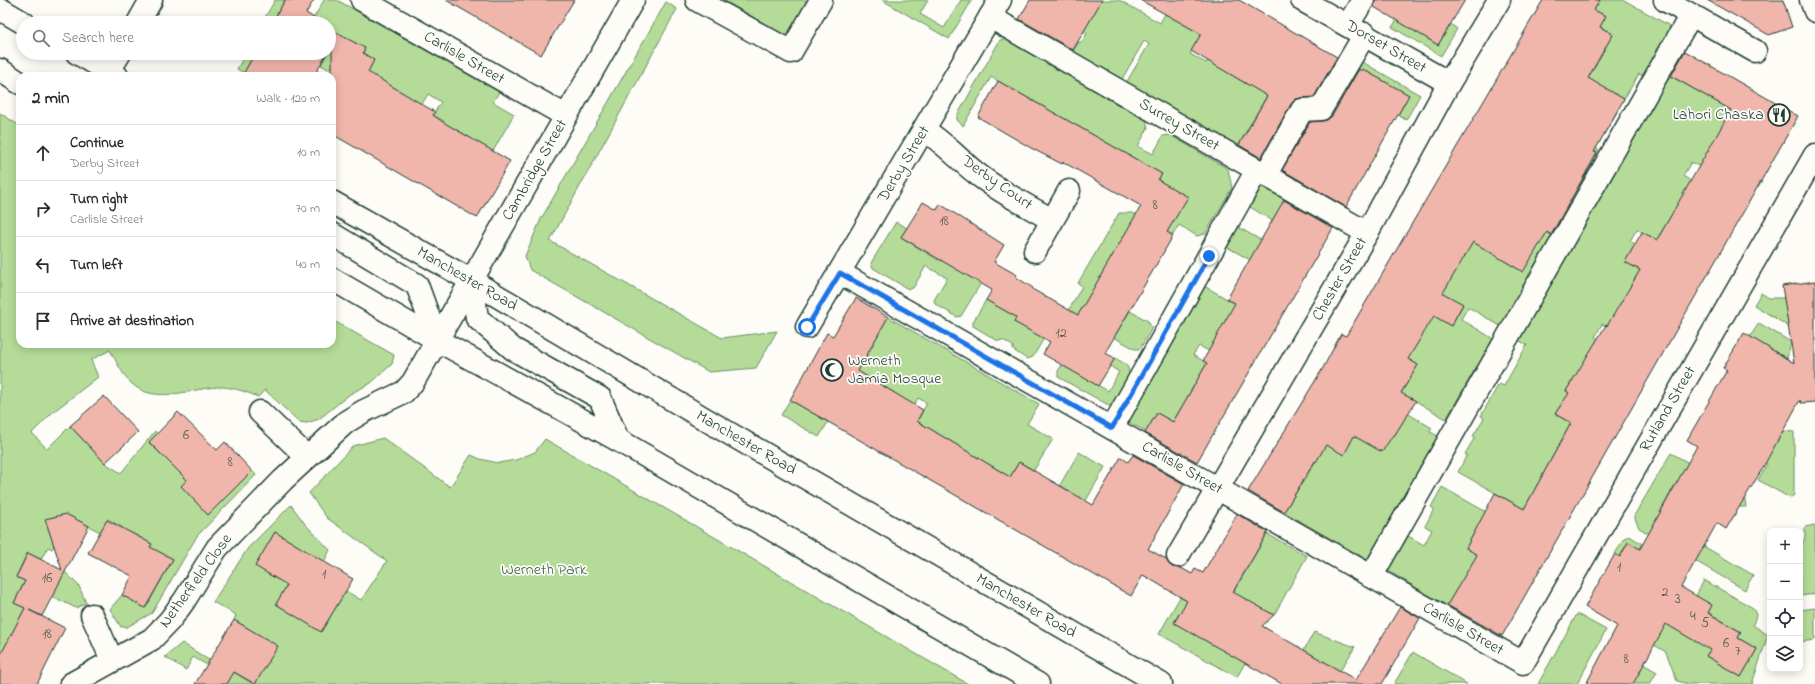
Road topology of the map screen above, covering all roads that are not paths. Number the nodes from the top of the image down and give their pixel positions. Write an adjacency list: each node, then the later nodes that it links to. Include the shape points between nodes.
1 (151, 0): 15 (main road)
2 (362, 0): 26 (main road, Carlisle Street)
3 (633, 0): 26 (main road, Cambridge Street)
4 (698, 0): 5 (main road, via 791,52)
5 (821, 0)
6 (1302, 0): 17 (main road, Dorset Street)
7 (1363, 0): 17 (main road)
8 (1499, 0): 25 (main road, Chester Street)
9 (1665, 0): 14 (main road)
10 (1811, 0): 13 (main road)
11 (0, 9): 16 (main road)
12 (995, 9): 27 (main road, Derby Street); 29 (main road, Surrey Street)
13 (1815, 11)
14 (1691, 15): 18 (main road); 47 (main road)
15 (142, 16)
16 (16, 18)
17 (1356, 30): 25 (main road, Dorset Street); 29 (main road, via 1321,109 1302,110)
18 (1755, 51)
19 (89, 60): 22 (main road)
20 (118, 60): 23 (main road)
21 (0, 70): 24 (main road)
22 (110, 72)
23 (114, 72)
24 (16, 80)
25 (1449, 83): 33 (main road, Chester Street)
26 (566, 116): 38 (main road, Cambridge Street)
27 (924, 130): 32 (main road, Derby Court, via 938,139 977,174); 36 (main road, Derby Street)
28 (1815, 155): 50 (main road, Rutland Street)
29 (1262, 172): 33 (main road, Surrey Street); 42 (main road)
30 (1068, 191): 32 (main road)
31 (336, 204): 38 (main road, Manchester Road)
32 (1052, 220): 35 (main road)
33 (1367, 233): 45 (main road, Chester Street)
34 (336, 236): 40 (main road, via 417,285)
35 (1035, 251)
36 (840, 273): 39 (main road, Derby Street); 42 (main road, Carlisle Street)
37 (336, 281): 40 (main road)
38 (472, 281): 40 (main road, Cambridge Street); 43 (main road, via 477,318 513,349 600,398); 53 (main road, Manchester Road, via 726,432)
39 (807, 327)
40 (437, 340): 43 (main road); 44 (main road, Netherfield Close, via 404,392 346,422)
41 (260, 412): 44 (main road)
42 (1112, 428): 45 (main road, Carlisle Street)
43 (618, 440): 52 (main road)
44 (307, 457): 49 (main road, Netherfield Close, via 217,548 184,601 152,639)
45 (1218, 489): 46 (main road, Chester Street); 47 (main road, Carlisle Street)
46 (1178, 556)
47 (1371, 577): 50 (main road, Carlisle Street)
48 (92, 615): 49 (main road)
49 (112, 660): 51 (main road, Netherfield Close)
50 (1523, 663)
51 (71, 684)
52 (1038, 684)
53 (1161, 684)

